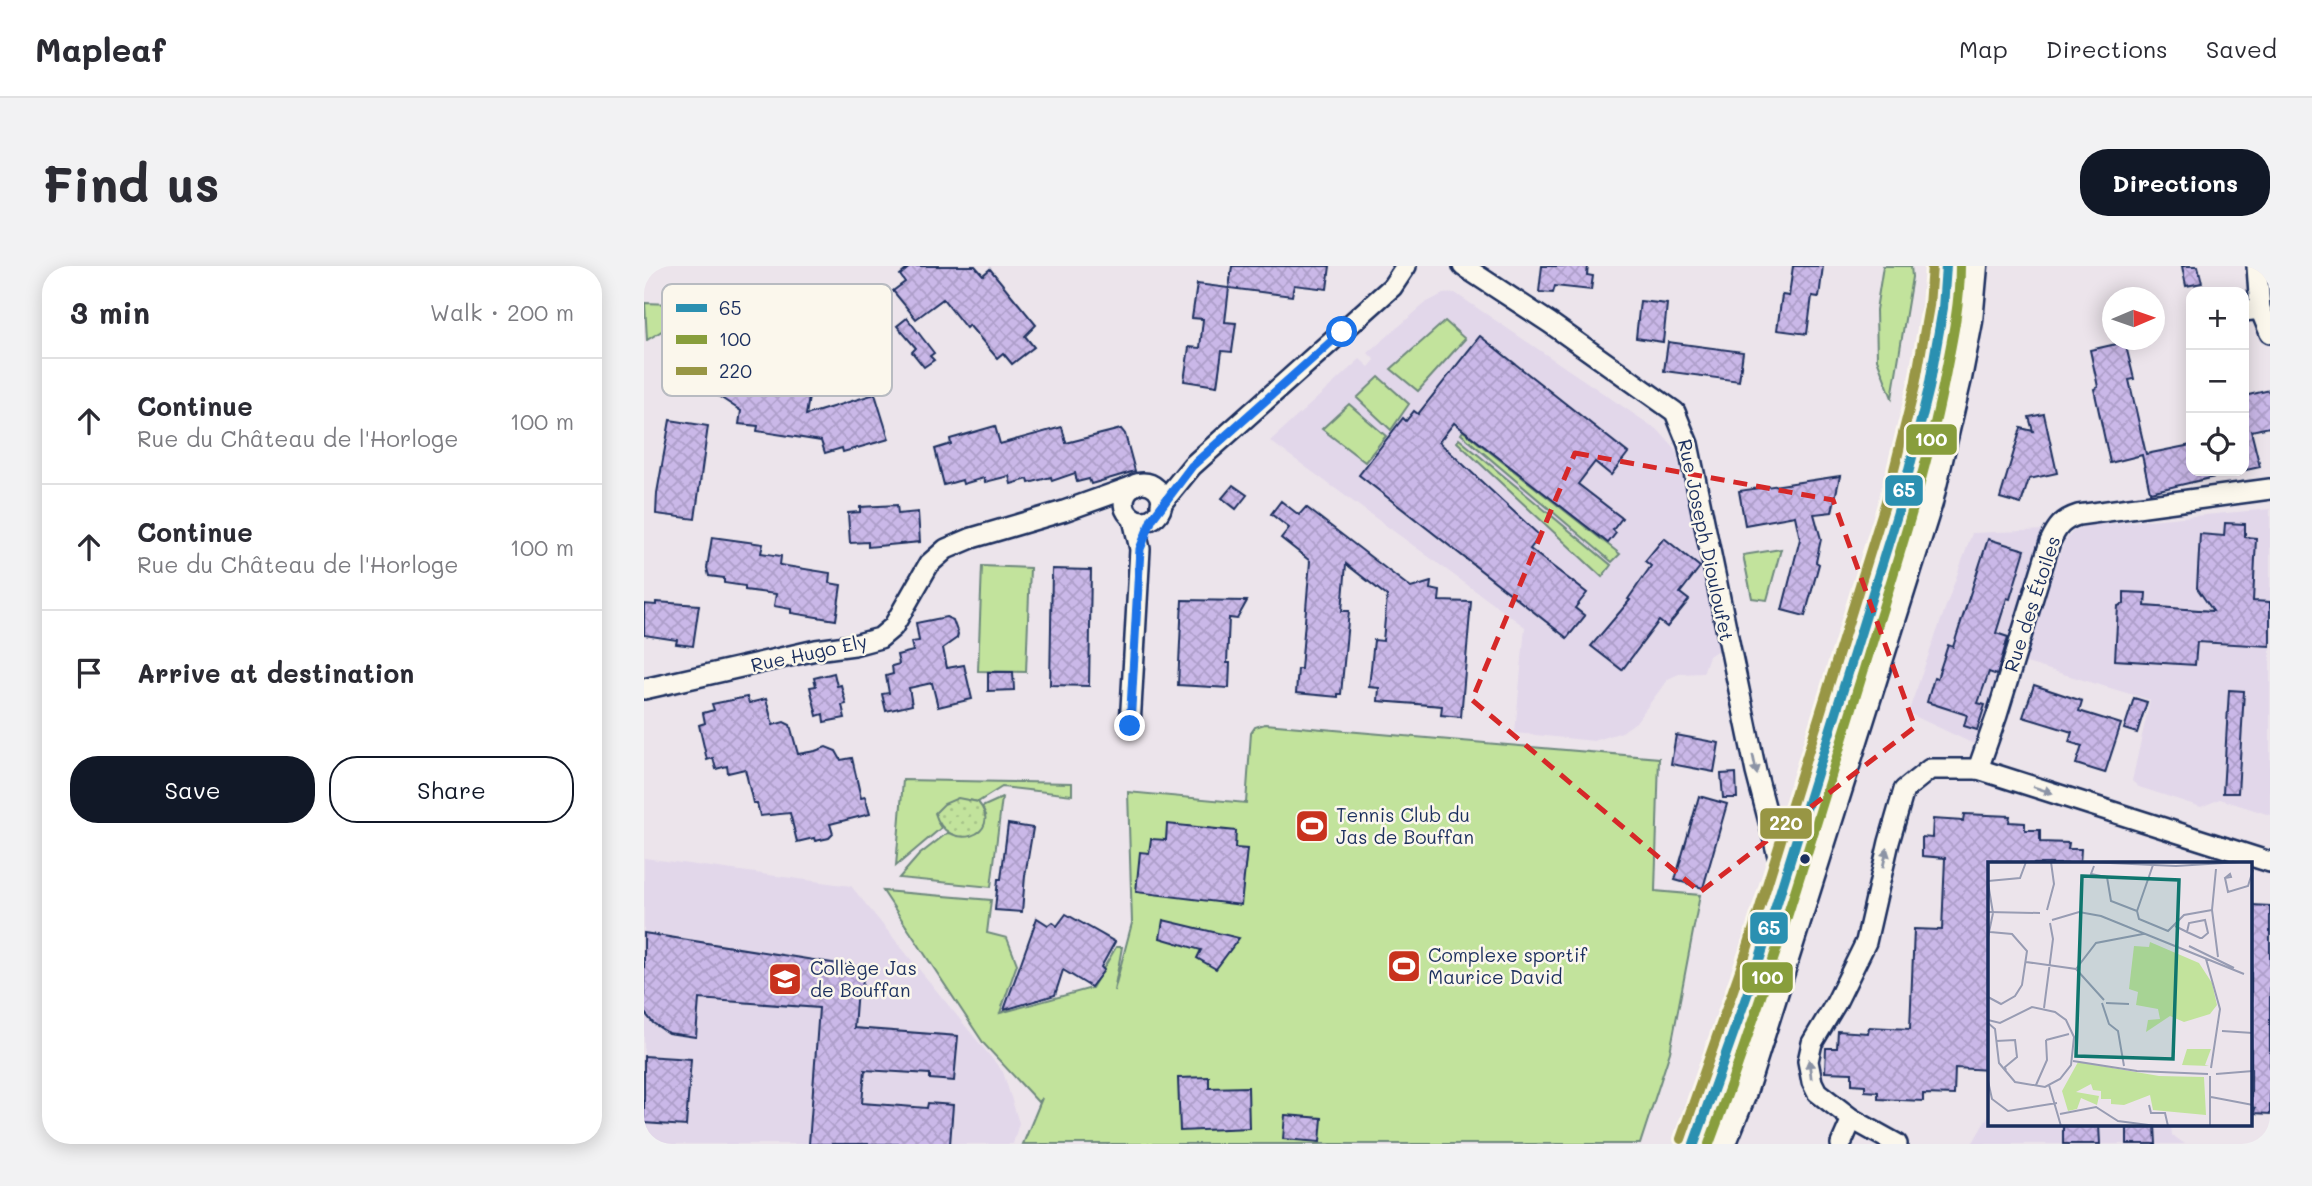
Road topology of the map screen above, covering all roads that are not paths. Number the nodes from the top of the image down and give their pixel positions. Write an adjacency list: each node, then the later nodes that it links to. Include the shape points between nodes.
1 (1406, 266): 8 (street, via 1392,287)
2 (1463, 266): 17 (street, Rue Joseph Diouloufet, one-way to 17, via 1675,412 1688,444 1756,772)
3 (1946, 266): 17 (main road, via 1931,380 1904,491)
4 (1972, 266): 20 (main road, via 1961,355 1927,502 1744,1082)
5 (2258, 266): 6 (street)
6 (2252, 310): 7 (street)
7 (2270, 333)
8 (1182, 476): 9 (street, Rue Hugo Ely); 12 (street)
9 (1140, 485): 11 (street, Rue Hugo Ely); 12 (street, via 1155,489); 12 (street, via 1124,499)
10 (2270, 489): 15 (street, Rue des Étoiles, via 2078,515 2056,528)
11 (1090, 503): 12 (street, Rue Hugo Ely); 13 (street, Rue Hugo Ely, via 946,549 929,564 893,626 880,638)
12 (1143, 513): 14 (street)
13 (644, 689)
14 (1130, 726)
15 (1978, 769): 16 (street, one-way to 16); 18 (street, one-way to 15, via 1817,1092 1808,1061 1812,1043 1866,942 1904,790 1930,769)
16 (2270, 862)
17 (1784, 879): 19 (main road)
18 (1852, 1119): 21 (street); 22 (street)
19 (1694, 1144)
20 (1720, 1144)
21 (1840, 1144)
22 (1897, 1144)

